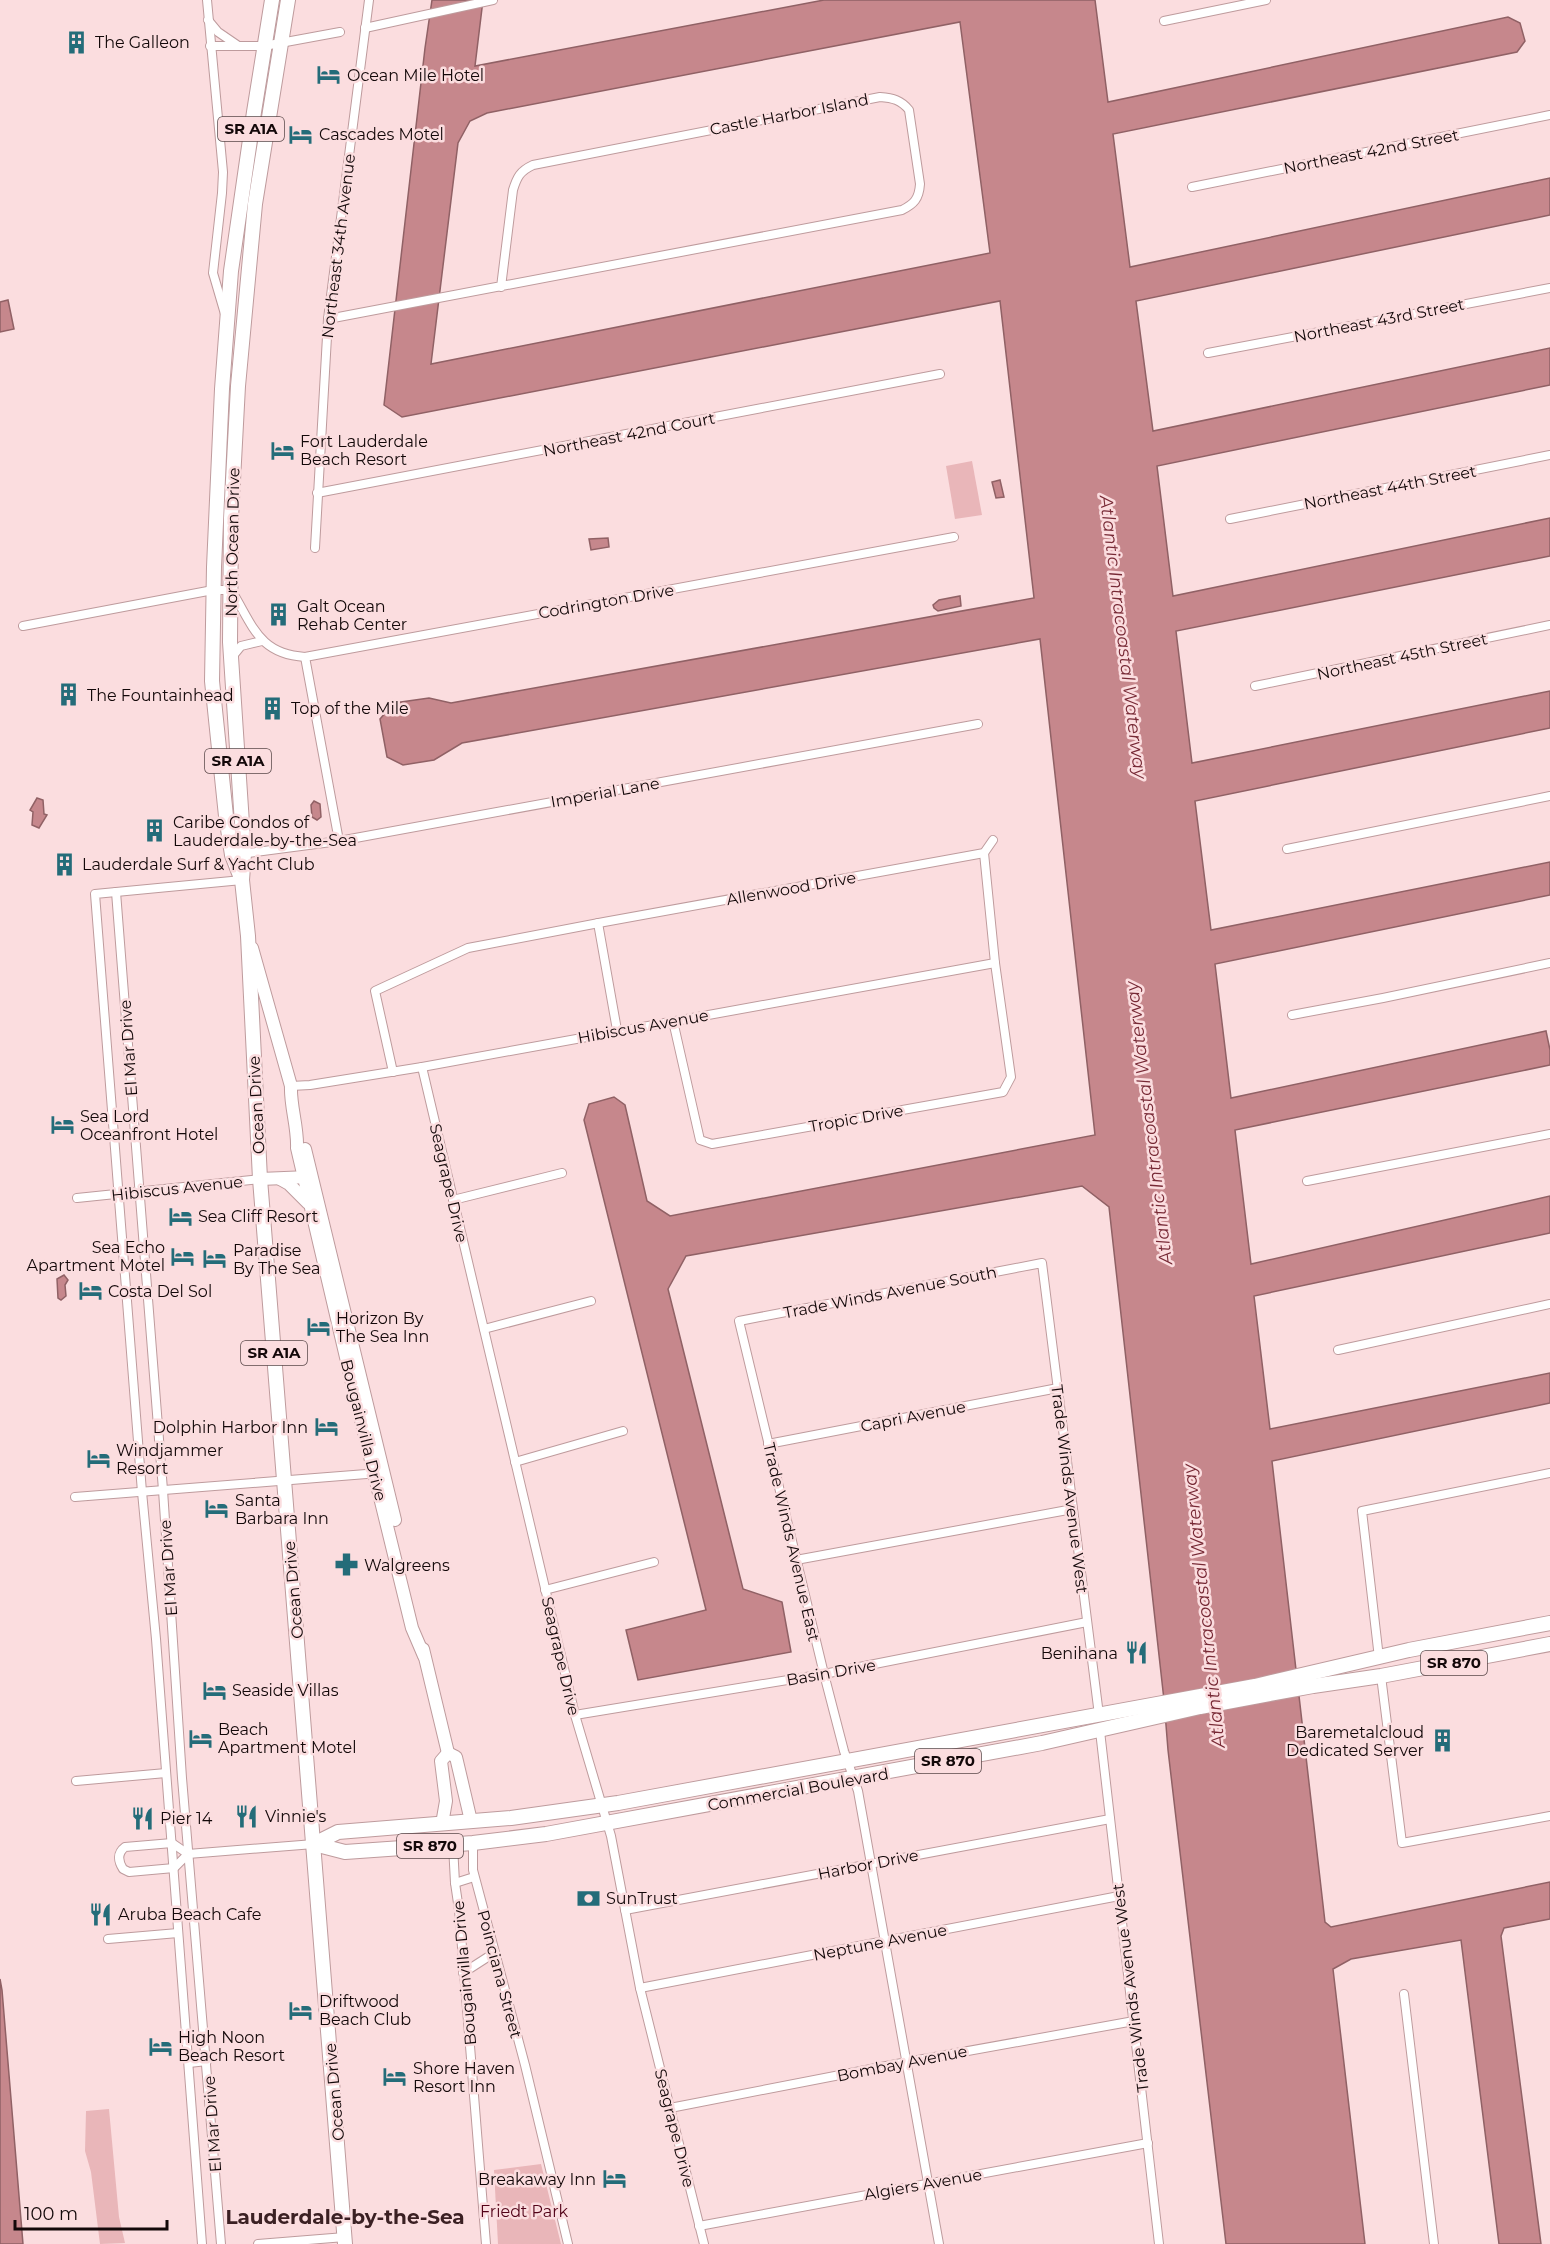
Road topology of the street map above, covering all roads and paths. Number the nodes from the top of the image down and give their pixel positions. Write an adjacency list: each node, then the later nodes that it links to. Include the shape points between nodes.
1 (207, 0): 7 (street)
2 (272, 0): 14 (main road, SR A1A)
3 (288, 0): 11 (main road, SR A1A)
4 (369, 0): 9 (street, Northeast 34th Avenue)
5 (1266, 0): 8 (street)
6 (491, 1): 9 (street)
7 (208, 20): 12 (street); 13 (street, via 218,32)
8 (1164, 21)
9 (365, 28): 19 (street, Northeast 34th Avenue)
10 (340, 32): 11 (street)
11 (281, 42): 14 (street); 29 (main road, North Ocean Drive / SR A1A, via 255,204 238,386)
12 (210, 46): 13 (street); 20 (street, via 223,172 213,273)
13 (240, 46): 14 (street)
14 (264, 46): 20 (main road, North Ocean Drive / SR A1A)
15 (1550, 115): 16 (street, Northeast 42nd Street)
16 (1192, 187)
17 (501, 287): 17 (street, Castle Harbor Island, via 902,210 919,196 920,184 909,110 894,98 880,97 532,165 516,178); 19 (street, Castle Harbor Island)
18 (1550, 288): 21 (street, Northeast 43rd Street)
19 (328, 319): 24 (street, Northeast 34th Avenue)
20 (227, 320): 28 (main road, North Ocean Drive / SR A1A)
21 (1208, 353)
22 (940, 374): 24 (street, Northeast 42nd Court)
23 (1550, 455): 25 (street, Northeast 44th Street)
24 (317, 493): 27 (street, Northeast 34th Avenue)
25 (1230, 519)
26 (954, 537): 33 (street, Codrington Drive)
27 (315, 548)
28 (213, 590): 29 (street); 31 (street); 42 (main road, North Ocean Drive / SR A1A, via 213,681 223,794)
29 (231, 590): 32 (street, Codrington Drive); 34 (main road, North Ocean Drive / SR A1A)
30 (1550, 625): 35 (street, Northeast 45th Street)
31 (23, 626)
32 (262, 641): 33 (street, Codrington Drive, via 288,656); 34 (street, via 241,646)
33 (305, 657): 39 (street)
34 (230, 660): 42 (main road, North Ocean Drive / SR A1A)
35 (1255, 686)
36 (978, 724): 39 (street, Imperial Lane)
37 (1550, 796): 40 (street)
38 (993, 840): 41 (street)
39 (339, 842): 42 (street, Imperial Lane)
40 (1287, 849)
41 (984, 853): 45 (street, Allenwood Drive); 47 (street)
42 (238, 855): 43 (main road, North Ocean Drive / SR A1A)
43 (242, 880): 44 (street); 46 (main road, North Ocean Drive / SR A1A)
44 (116, 892): 61 (street, El Mar Drive); 62 (street, El Mar Drive, via 95,894)
45 (598, 923): 51 (street); 53 (street, Allenwood Drive, via 468,948 375,991)
46 (248, 936): 54 (street, Bougainvilla Drive); 58 (main road, Ocean Drive / SR A1A)
47 (995, 963): 50 (street, Hibiscus Avenue); 50 (street, Tropic Drive, via 1011,1077 1004,1092 712,1144 700,1140)
48 (1550, 963): 49 (street)
49 (1292, 1015)
50 (673, 1021): 51 (street, Hibiscus Avenue)
51 (617, 1030): 52 (street, Hibiscus Avenue)
52 (422, 1067): 53 (street, Hibiscus Avenue); 64 (street, Seagrape Drive)
53 (393, 1072): 54 (street, Hibiscus Avenue)
54 (291, 1086): 57 (street, Bougainvilla Drive, via 297,1148)
55 (1550, 1134): 60 (street)
56 (562, 1173): 64 (street)
57 (308, 1177): 59 (street, Hibiscus Avenue); 65 (street, Bougainvilla Drive); 76 (street, Bougainvilla Drive)
58 (260, 1179): 59 (street, Hibiscus Avenue); 61 (street, Hibiscus Avenue); 78 (main road, Ocean Drive / SR A1A)
59 (280, 1179): 65 (street)
60 (1307, 1181)
61 (140, 1191): 62 (street, Hibiscus Avenue); 79 (street, El Mar Drive)
62 (118, 1193): 63 (street, Hibiscus Avenue); 80 (street, El Mar Drive)
63 (77, 1198)
64 (453, 1200): 70 (street, Seagrape Drive)
65 (309, 1205): 76 (street, Bougainvilla Drive)
66 (1042, 1263): 69 (street, Trade Winds Avenue South); 72 (street, Trade Winds Avenue West)
67 (591, 1301): 70 (street)
68 (1550, 1304): 71 (street)
69 (739, 1321): 74 (street, Trade Winds Avenue East)
70 (484, 1329): 75 (street, Seagrape Drive)
71 (1338, 1350)
72 (1058, 1389): 74 (street, Capri Avenue); 82 (street, Trade Winds Avenue West)
73 (623, 1431): 75 (street)
74 (768, 1444): 83 (street, Trade Winds Avenue East)
75 (515, 1462): 85 (street, Seagrape Drive)
76 (378, 1473): 78 (street); 99 (street, Bougainvilla Drive, via 408,1574)
77 (1550, 1473): 90 (street, via 1362,1510)
78 (284, 1481): 79 (street); 112 (main road, Ocean Drive / SR A1A)
79 (163, 1490): 80 (street); 114 (street, El Mar Drive)
80 (142, 1492): 81 (street); 101 (street, El Mar Drive)
81 (75, 1497)
82 (1073, 1509): 83 (street); 86 (street, Trade Winds Avenue West)
83 (796, 1560): 91 (street, Trade Winds Avenue East)
84 (654, 1562): 85 (street)
85 (546, 1590): 95 (street, Seagrape Drive)
86 (1087, 1622): 91 (street, Basin Drive); 96 (street, Trade Winds Avenue West)
87 (1550, 1623): 89 (main road, SR 870)
88 (1550, 1644): 92 (main road, SR 870)
89 (1409, 1650): 90 (main road, SR 870); 92 (main road, via 1391,1662)
90 (1379, 1658): 93 (main road, SR 870)
91 (824, 1674): 95 (street, Basin Drive); 100 (street, Trade Winds Avenue East)
92 (1381, 1676): 93 (main road, SR 870); 105 (street, via 1402,1844)
93 (1311, 1680): 94 (main road, Commercial Boulevard / SR 870)
94 (1153, 1711): 96 (main road, Commercial Boulevard / SR 870); 97 (main road, Commercial Boulevard / SR 870)
95 (575, 1715): 104 (street, Seagrape Drive)
96 (1099, 1715): 98 (main road); 100 (main road, Commercial Boulevard / SR 870)
97 (1100, 1731): 98 (main road, Commercial Boulevard / SR 870); 106 (street, Trade Winds Avenue West)
98 (1081, 1736): 102 (main road, Commercial Boulevard / SR 870)
99 (448, 1753): 107 (street, via 456,1757); 109 (street, Bougainvilla Drive, via 441,1761 446,1801)
100 (848, 1761): 102 (street, Trade Winds Avenue East); 104 (main road, Commercial Boulevard / SR 870)
101 (166, 1773): 103 (street); 110 (street, El Mar Drive)
102 (854, 1778): 108 (main road, Commercial Boulevard / SR 870); 115 (street, Trade Winds Avenue East)
103 (76, 1781)
104 (600, 1805): 107 (main road, Commercial Boulevard / SR 870); 108 (street, Seagrape Drive)
105 (1550, 1816)
106 (1110, 1819): 115 (street, Harbor Drive); 119 (street, Trade Winds Avenue West)
107 (471, 1821): 109 (main road, Commercial Boulevard / SR 870); 113 (main road, via 459,1831)
108 (607, 1823): 111 (main road, Commercial Boulevard / SR 870); 120 (street, Seagrape Drive)
109 (442, 1824): 112 (main road, Commercial Boulevard / SR 870, via 338,1832)
110 (172, 1843): 114 (street); 116 (street, El Mar Drive); 116 (street, via 125,1847 119,1859 129,1872)
111 (473, 1843): 113 (main road, Commercial Boulevard / SR 870); 117 (street, Poinciana Street)
112 (314, 1844): 113 (main road, Commercial Boulevard / SR 870, via 345,1852); 114 (street, Commercial Boulevard); 136 (main road, Ocean Drive / SR A1A)
113 (453, 1845): 118 (street, Bougainvilla Drive)
114 (188, 1854): 116 (street); 129 (street, El Mar Drive)
115 (872, 1863): 120 (street, Harbor Drive); 123 (street)
116 (174, 1868): 121 (street, El Mar Drive)
117 (474, 1876): 118 (street); 124 (street, Poinciana Street)
118 (455, 1883): 125 (street, Bougainvilla Drive)
119 (1119, 1896): 123 (street, Neptune Avenue); 128 (street, Trade Winds Avenue West)
120 (625, 1910): 126 (street, Seagrape Drive)
121 (178, 1933): 122 (street); 131 (street, El Mar Drive)
122 (108, 1939)
123 (886, 1941): 126 (street, Neptune Avenue); 130 (street)
124 (494, 1953): 125 (street); 141 (street, Poinciana Street)
125 (463, 1973): 140 (street, Bougainvilla Drive)
126 (640, 1988): 132 (street, Seagrape Drive)
127 (1404, 1994): 145 (street)
128 (1134, 2021): 130 (street, Bombay Avenue); 133 (street, Trade Winds Avenue West)
129 (207, 2061): 131 (street); 138 (street, El Mar Drive)
130 (907, 2062): 132 (street, Bombay Avenue); 134 (street)
131 (189, 2063): 137 (street, El Mar Drive)
132 (670, 2108): 135 (street, Seagrape Drive)
133 (1148, 2144): 134 (street, Algiers Avenue); 144 (street, Trade Winds Avenue West)
134 (928, 2183): 135 (street, Algiers Avenue); 143 (street)
135 (699, 2226): 142 (street, Seagrape Drive)
136 (345, 2240): 139 (street)
137 (202, 2244)
138 (221, 2244)
139 (258, 2244)
140 (486, 2244)
141 (568, 2244)
142 (704, 2244)
143 (939, 2244)
144 (1159, 2244)
145 (1434, 2244)

